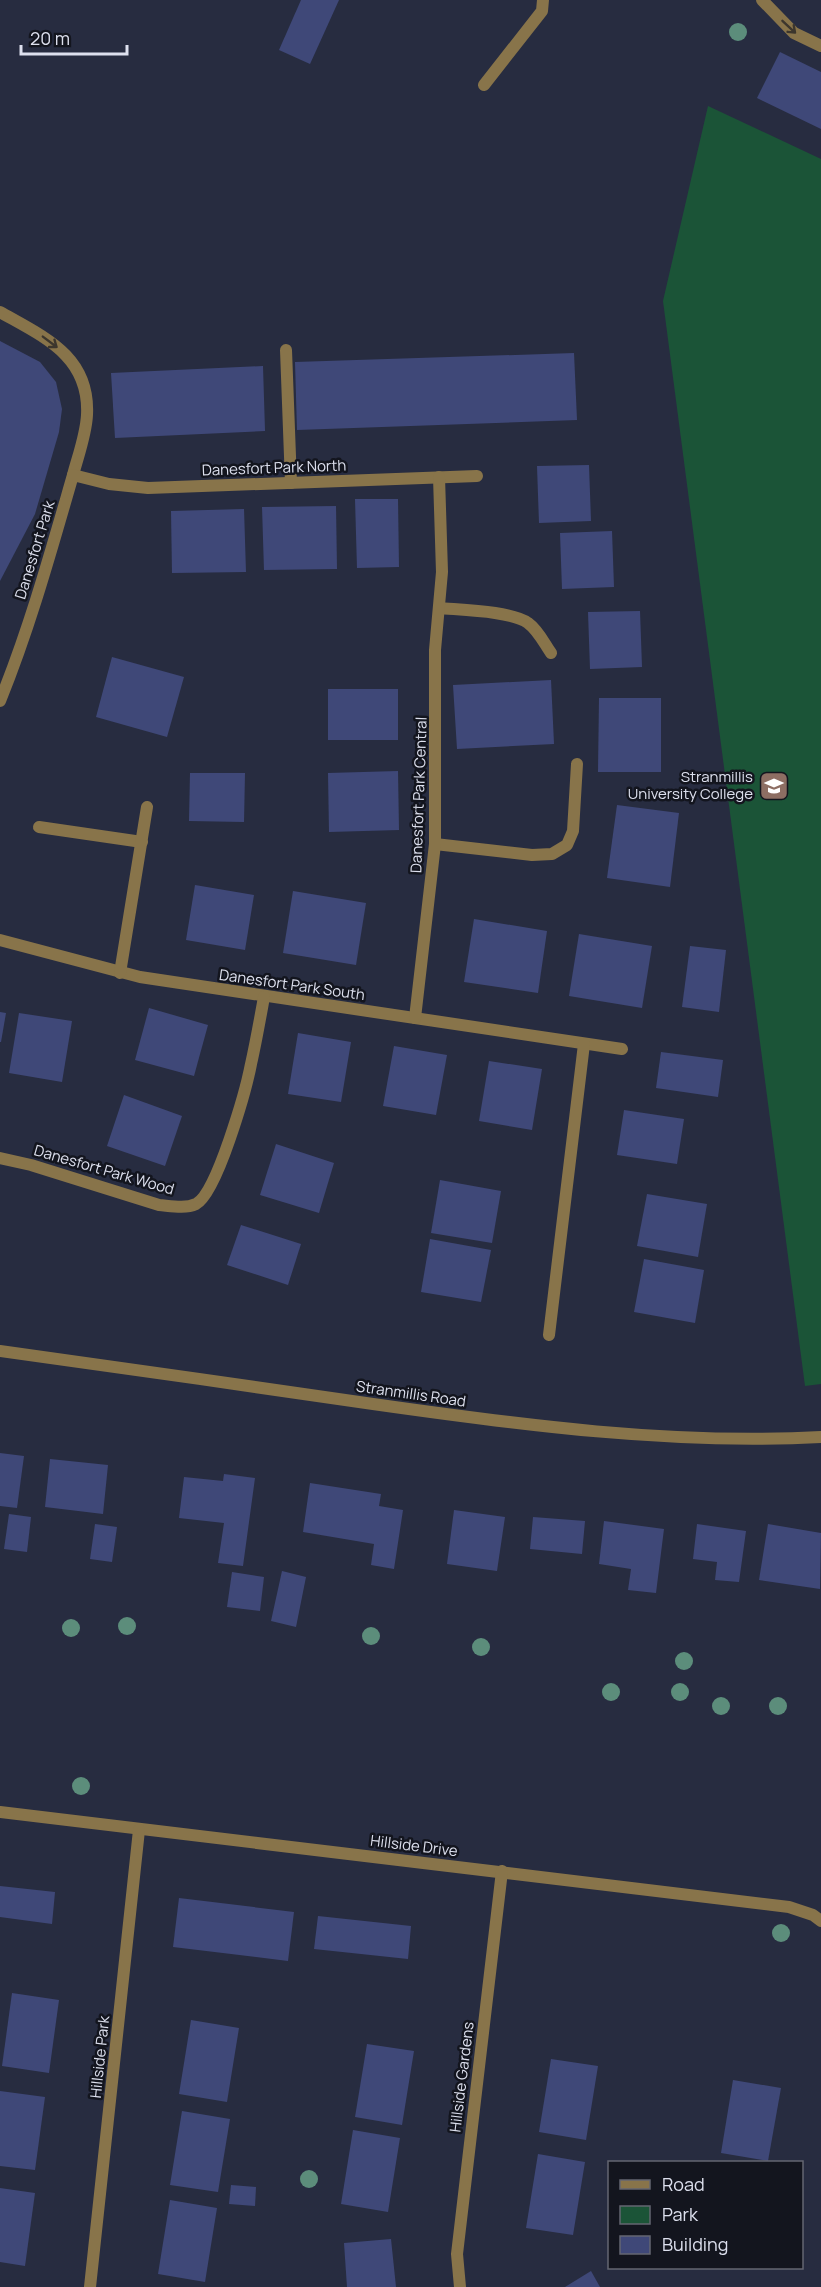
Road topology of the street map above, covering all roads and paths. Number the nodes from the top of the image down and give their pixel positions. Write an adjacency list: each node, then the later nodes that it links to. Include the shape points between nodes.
1 (543, 0): 4 (street, via 542,11)
2 (762, 0): 3 (street, one-way to 3, via 794,33)
3 (821, 46)
4 (484, 85)
5 (0, 312): 7 (street, Danesfort Park, one-way to 7, via 45,337 66,354 81,374 87,417)
6 (286, 350): 10 (street)
7 (73, 475): 10 (street, Danesfort Park North, via 148,488); 13 (street, Danesfort Park, via 18,656)
8 (477, 476): 9 (street, Danesfort Park North)
9 (439, 477): 10 (street, Danesfort Park North); 11 (street, Danesfort Park Central)
10 (291, 483)
11 (439, 608): 12 (street, via 510,616 527,622); 18 (street, Danesfort Park Central, via 435,650)
12 (551, 653)
13 (0, 701)
14 (578, 764): 18 (street, via 573,831 567,845 552,854)
15 (147, 807): 17 (street)
16 (39, 827): 17 (street)
17 (142, 842): 20 (street)
18 (435, 844): 22 (street, Danesfort Park Central)
19 (0, 940): 20 (street, Danesfort Park South)
20 (120, 973): 21 (street, Danesfort Park South)
21 (264, 996): 22 (street, Danesfort Park South); 25 (street, Danesfort Park Wood, via 251,1067 219,1170 196,1203 180,1207 159,1204)
22 (415, 1018): 23 (street, Danesfort Park South)
23 (584, 1044): 24 (street, Danesfort Park South); 26 (street)
24 (622, 1049)
25 (0, 1158)
26 (549, 1335)
27 (0, 1351): 28 (street, Stranmillis Road, via 436,1413 577,1429 687,1437)
28 (821, 1437)
29 (0, 1812): 30 (street, Hillside Drive)
30 (139, 1830): 31 (street, Hillside Drive); 33 (street, Hillside Park)
31 (502, 1871): 32 (street, Hillside Drive, via 789,1906); 34 (street, Hillside Gardens, via 456,2254)
32 (821, 1921)
33 (90, 2287)
34 (460, 2287)

